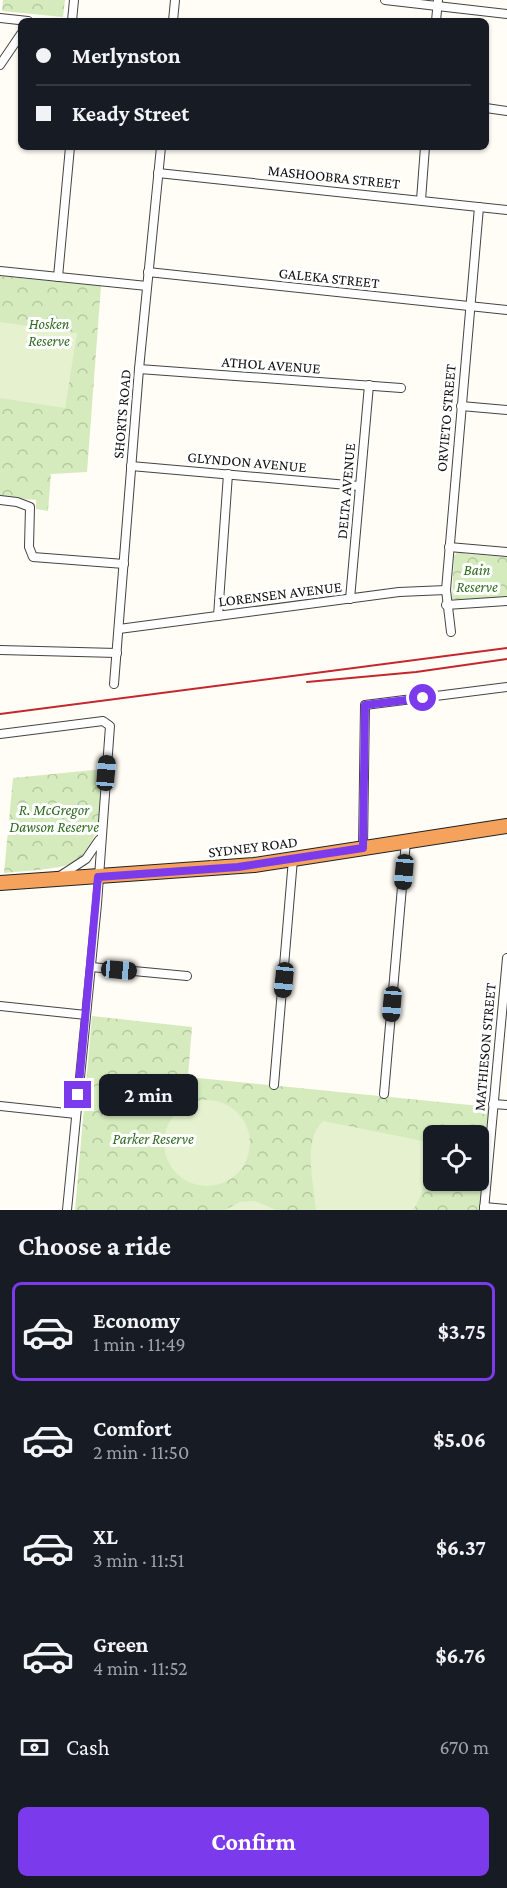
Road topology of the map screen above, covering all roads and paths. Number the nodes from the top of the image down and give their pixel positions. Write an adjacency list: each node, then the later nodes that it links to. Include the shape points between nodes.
1 (74, 0): 7 (street)
2 (174, 0): 8 (street)
3 (385, 0): 4 (street)
4 (438, 3): 5 (street); 9 (street)
5 (507, 14)
6 (0, 18): 10 (street)
7 (72, 18)
8 (173, 18)
9 (436, 18)
10 (18, 20)
11 (18, 38): 12 (street)
12 (0, 65)
13 (489, 108): 14 (street)
14 (507, 111)
15 (70, 150): 24 (street)
16 (161, 150): 18 (street, SHORTS ROAD)
17 (425, 150): 19 (street)
18 (158, 173): 19 (street, MASHOOBRA STREET); 23 (street, SHORTS ROAD)
19 (421, 200): 20 (street, MASHOOBRA STREET)
20 (479, 207): 21 (street, MASHOOBRA STREET); 26 (street, ORVIETO STREET)
21 (507, 210)
22 (0, 271): 24 (street)
23 (148, 272): 25 (street, SHORTS ROAD); 26 (street, GALEKA STREET)
24 (58, 277): 25 (street)
25 (147, 286): 28 (street, SHORTS ROAD)
26 (470, 306): 27 (street, GALEKA STREET); 31 (street, ORVIETO STREET)
27 (507, 310)
28 (139, 369): 29 (street, ATHOL AVENUE); 33 (street, SHORTS ROAD)
29 (369, 385): 30 (street, ATHOL AVENUE); 35 (street, DELTA AVENUE)
30 (401, 388)
31 (461, 405): 32 (street); 37 (street, ORVIETO STREET)
32 (507, 410)
33 (131, 466): 34 (street, GLYNDON AVENUE); 39 (street, SHORTS ROAD)
34 (228, 474): 35 (street, GLYNDON AVENUE); 44 (street)
35 (359, 486): 41 (street, DELTA AVENUE)
36 (0, 500): 39 (street, via 30,507 29,547 33,557)
37 (449, 548): 38 (street); 40 (street, ORVIETO STREET)
38 (507, 552)
39 (124, 564): 45 (street, SHORTS ROAD)
40 (446, 590): 41 (street, LORENSEN AVENUE); 43 (street, ORVIETO STREET)
41 (350, 599): 44 (street, LORENSEN AVENUE)
42 (507, 601): 43 (street)
43 (446, 605): 46 (street, ORVIETO STREET)
44 (218, 616): 45 (street, LORENSEN AVENUE)
45 (119, 629): 48 (street, SHORTS ROAD)
46 (451, 632)
47 (0, 650): 48 (street)
48 (117, 652): 49 (street, SHORTS ROAD)
49 (114, 684)
50 (507, 687): 55 (street, via 365,705)
51 (0, 734): 53 (street, via 108,723)
52 (507, 826): 54 (highway, SYDNEY ROAD)
53 (100, 841): 57 (street, via 104,864); 58 (street); 59 (street, via 79,865)
54 (406, 841): 55 (highway, SYDNEY ROAD); 68 (street)
55 (363, 848): 56 (highway, SYDNEY ROAD)
56 (293, 859): 57 (highway, SYDNEY ROAD); 67 (street)
57 (121, 875): 58 (highway, SYDNEY ROAD)
58 (98, 877): 59 (highway, SYDNEY ROAD); 62 (street)
59 (54, 880): 60 (highway, SYDNEY ROAD)
60 (0, 883)
61 (507, 958): 65 (street, MATHIESON STREET)
62 (91, 967): 63 (street); 66 (street)
63 (186, 976)
64 (0, 1006): 66 (street)
65 (505, 1006): 69 (street, MATHIESON STREET)
66 (86, 1015): 72 (street)
67 (274, 1085)
68 (384, 1094)
69 (493, 1104): 70 (street); 73 (street, MATHIESON STREET)
70 (507, 1105)
71 (0, 1106): 72 (street)
72 (76, 1114): 75 (street)
73 (484, 1208): 74 (street)
74 (507, 1209)
75 (67, 1210)

